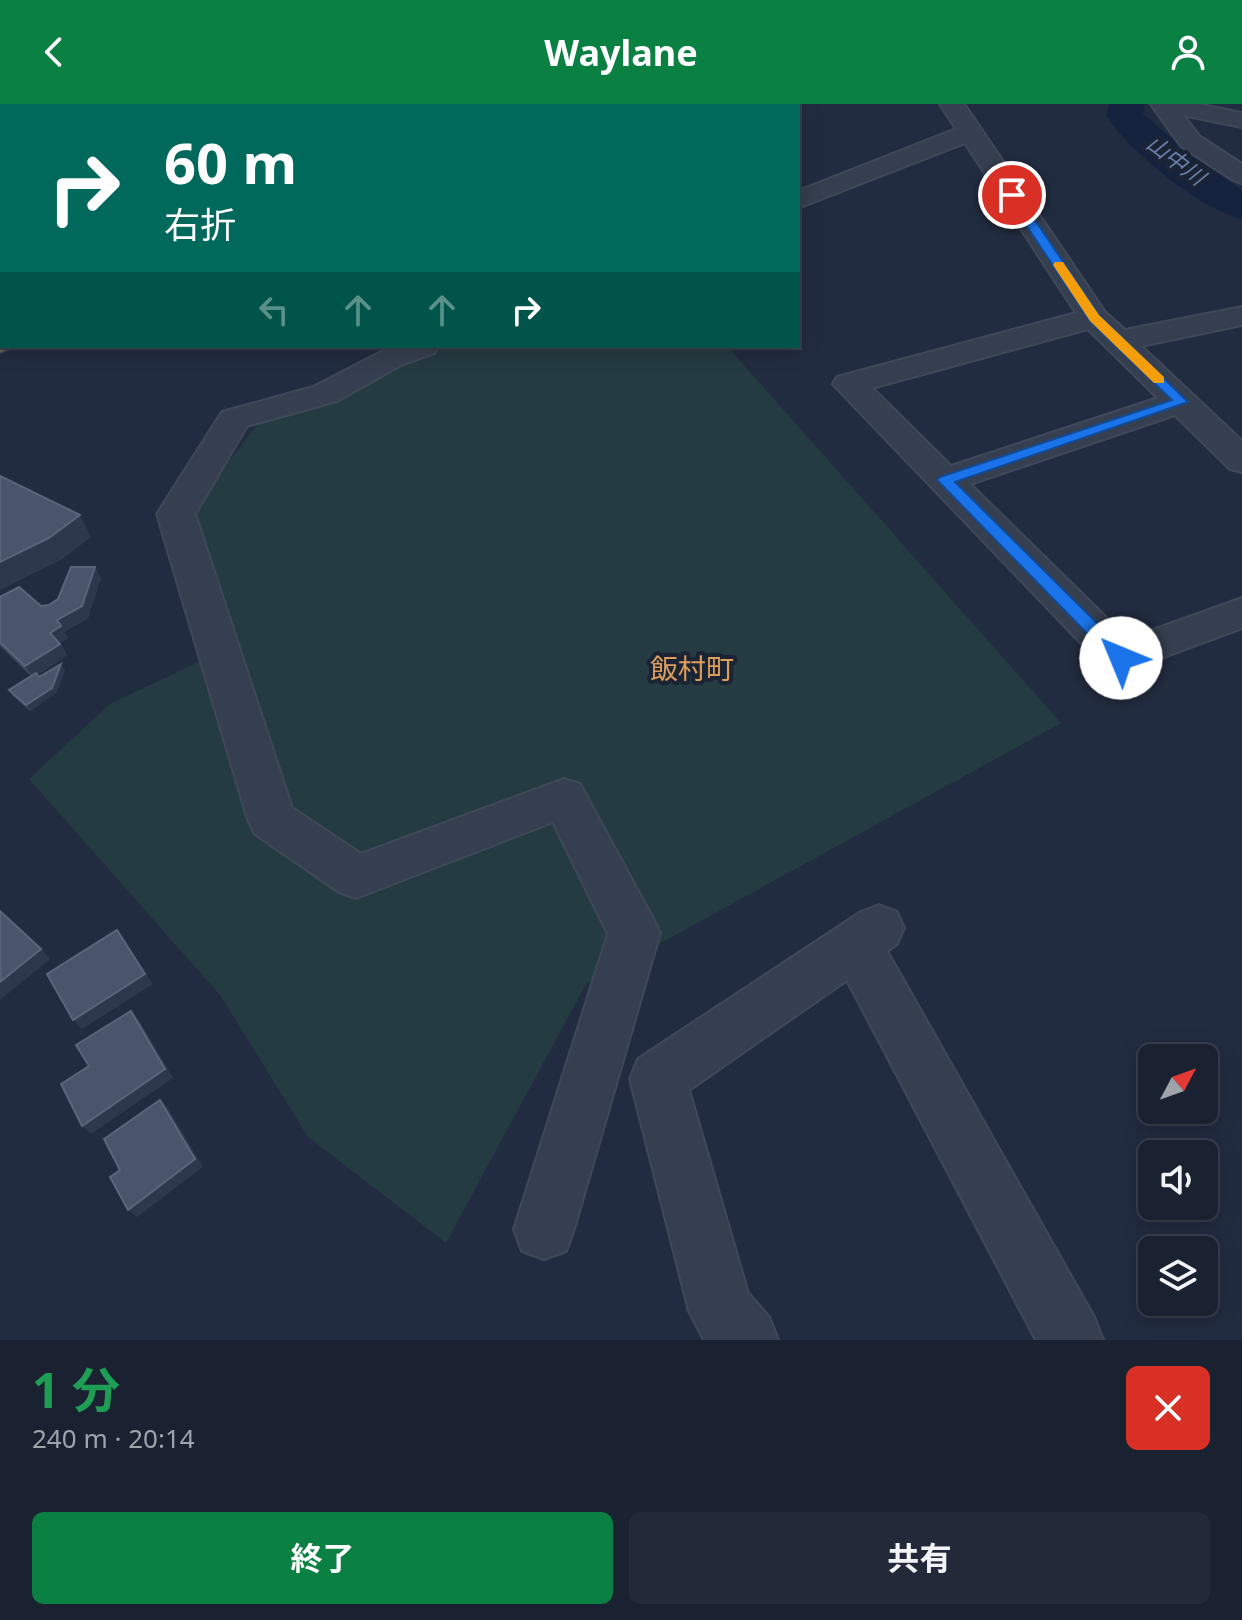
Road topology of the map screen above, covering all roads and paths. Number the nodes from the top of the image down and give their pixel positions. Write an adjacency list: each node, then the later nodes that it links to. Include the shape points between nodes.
1 (952, 104): 4 (street)
2 (1163, 104): 3 (street); 5 (street, via 1190,141)
3 (1242, 120)
4 (970, 132): 6 (street); 8 (street)
5 (1242, 175)
6 (800, 199)
7 (1242, 316): 8 (street)
8 (1106, 330): 10 (street); 13 (street, via 849,384)
9 (417, 348): 15 (street, via 325,394 234,419 176,514 272,820 356,877 564,798 634,933)
10 (1181, 402): 11 (street); 13 (street)
11 (1228, 428): 12 (street)
12 (1242, 461)
13 (945, 480): 14 (street, via 1121,658)
14 (1242, 612)
15 (544, 1229)
16 (746, 1340): 17 (street, via 721,1311 658,1079 867,936)
17 (1071, 1340)

